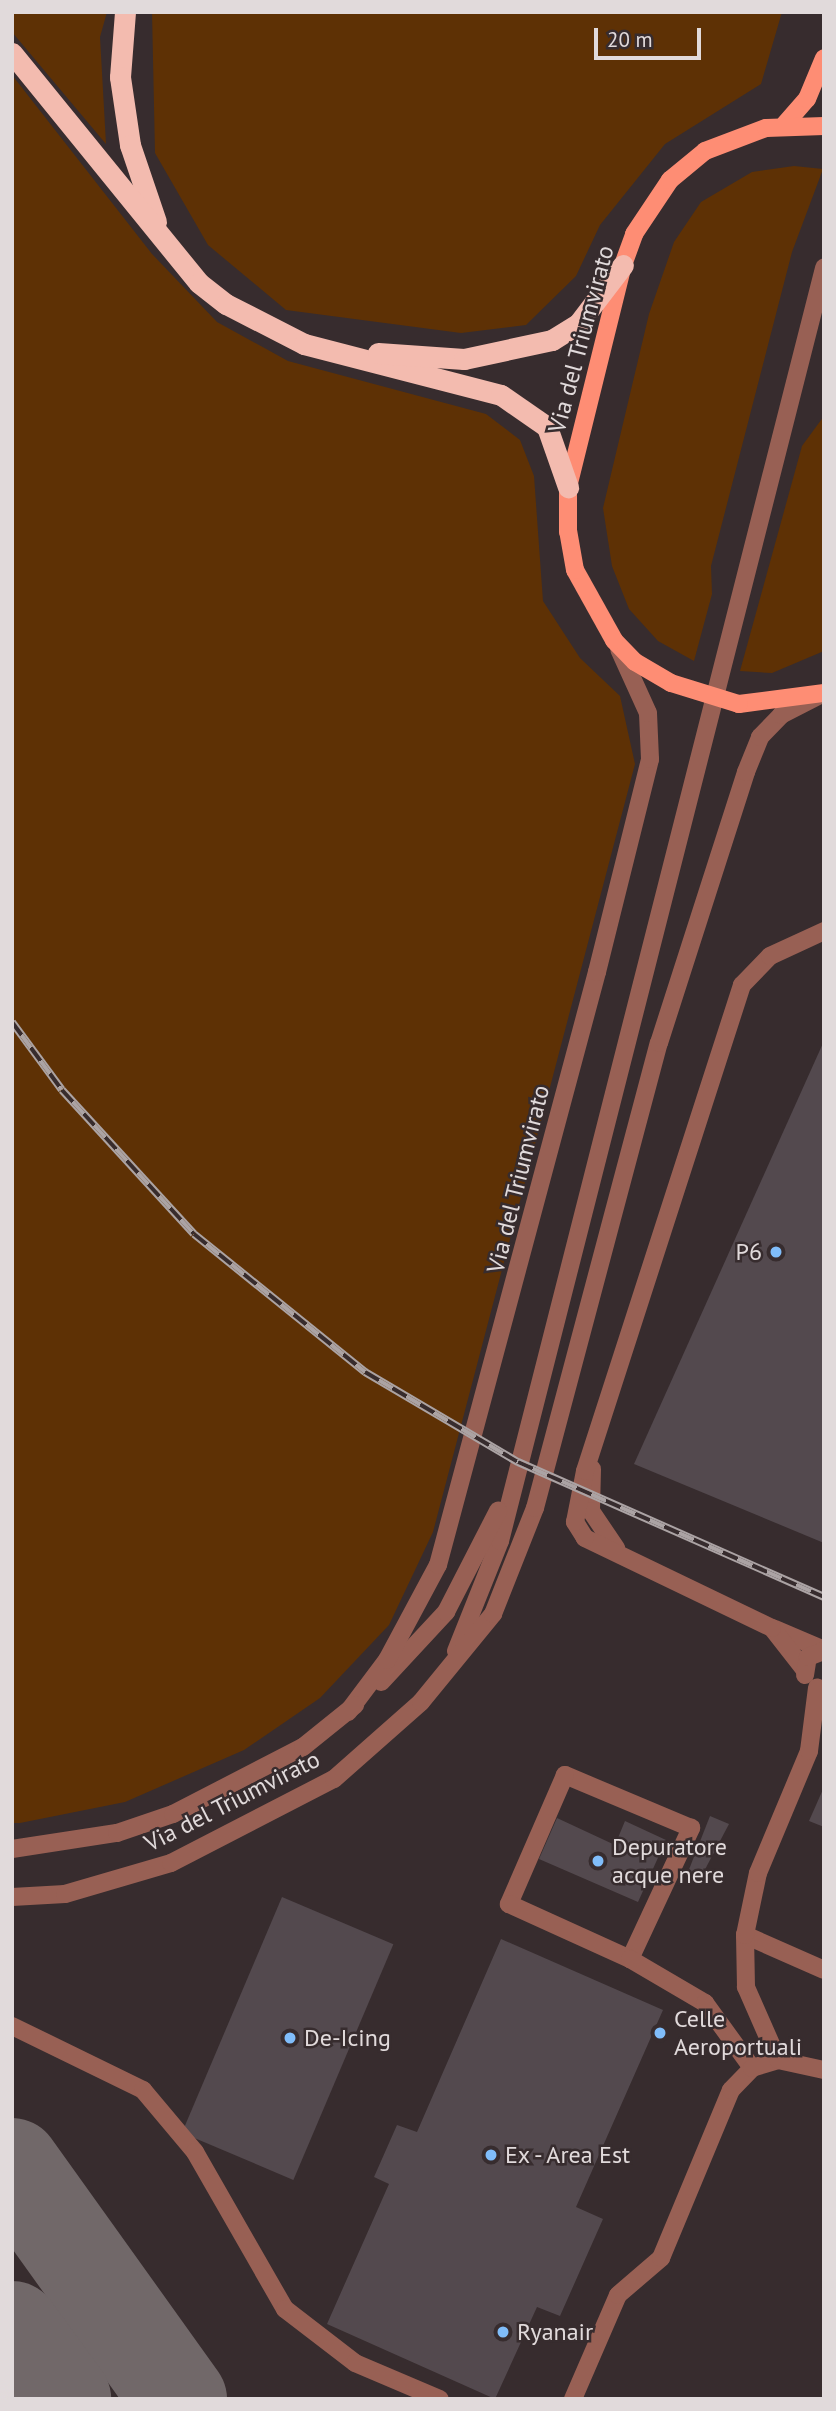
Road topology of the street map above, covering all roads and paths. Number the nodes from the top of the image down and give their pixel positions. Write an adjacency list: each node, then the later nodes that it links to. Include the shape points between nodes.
1 (125, 12): 6 (highway, via 120,77 130,145)
2 (12, 53): 6 (highway)
3 (824, 58): 4 (main road, via 807,99)
4 (785, 124): 5 (main road, Via del Triumvirato); 7 (main road, Via del Triumvirato, via 705,152 670,180 635,234)
5 (819, 125)
6 (161, 238): 9 (highway, via 226,304 282,335)
7 (623, 265): 9 (highway, via 578,324 516,352 464,359); 10 (main road, Via del Triumvirato)
8 (824, 268): 14 (street, Via del Triumvirato)
9 (332, 350): 10 (highway, via 501,395 547,428)
10 (568, 487): 11 (main road, Via del Triumvirato, via 575,570)
11 (614, 640): 12 (main road, Via del Triumvirato, bridge, via 635,662 671,683 739,704); 20 (street, Via del Triumvirato, via 648,713 650,759 463,1491 422,1601)
12 (823, 694): 18 (street, Via del Triumvirato, via 780,715 760,737 746,772 692,955 659,1043 520,1558 493,1614)
13 (824, 931): 15 (street, via 770,956 742,985 595,1440 575,1522 584,1538)
14 (513, 1472): 18 (street, Via del Triumvirato, via 494,1560); 20 (street, Via del Triumvirato, via 487,1538 446,1612)
15 (772, 1628): 16 (street); 17 (street)
16 (824, 1650): 17 (street, via 808,1657)
17 (804, 1669): 19 (street)
18 (439, 1681): 22 (street, Via del Triumvirato, via 373,1750 334,1779 236,1832 125,1880)
19 (822, 1688): 23 (street, via 809,1751 758,1873)
20 (348, 1712): 21 (street, Via del Triumvirato, via 303,1747 173,1814 105,1836)
21 (12, 1849)
22 (12, 1897)
23 (745, 1935): 25 (street); 27 (street, via 746,1987)
24 (630, 1959): 24 (street, via 509,1904 565,1775 691,1828); 28 (street, via 705,2003)
25 (824, 1970)
26 (12, 2026): 30 (street, via 143,2090 195,2152 285,2309 355,2363)
27 (778, 2060): 28 (street); 29 (street)
28 (752, 2068): 31 (street, via 731,2090 661,2258 618,2295)
29 (824, 2070)
30 (440, 2399)
31 (573, 2399)

